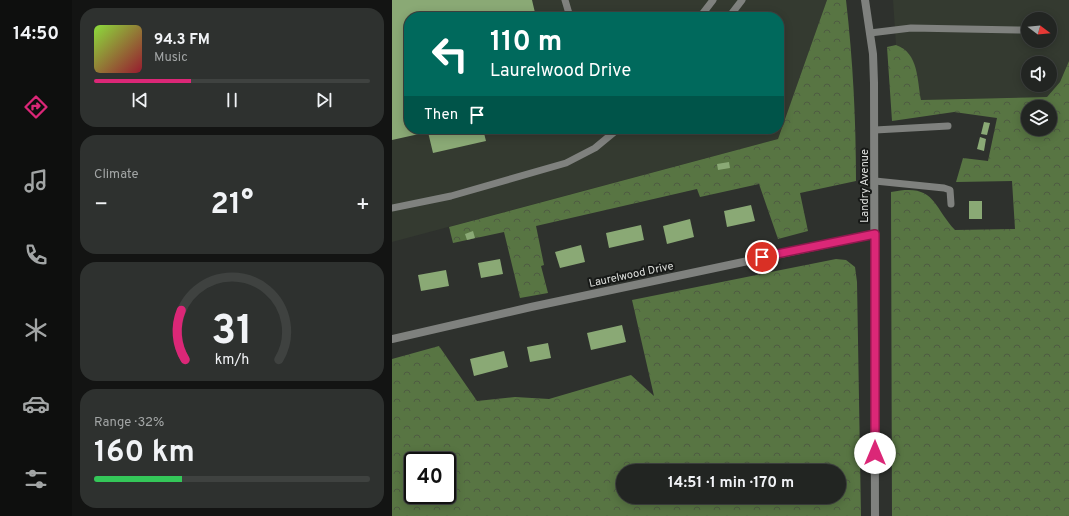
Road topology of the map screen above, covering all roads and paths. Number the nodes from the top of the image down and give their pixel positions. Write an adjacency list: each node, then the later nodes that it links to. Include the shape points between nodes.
1 (565, 0): 5 (lane)
2 (713, 0): 6 (lane)
3 (742, 0): 7 (lane)
4 (865, 0): 9 (street, Landry Avenue)
5 (569, 12)
6 (704, 12)
7 (733, 12)
8 (1021, 30): 9 (lane, via 911,28)
9 (870, 33): 11 (street, Landry Avenue)
10 (948, 126): 11 (lane)
11 (875, 130): 13 (street, Landry Avenue)
12 (612, 134): 15 (lane, via 595,148 566,163 451,196)
13 (875, 181): 14 (lane, via 944,188 950,190); 16 (street, Landry Avenue)
14 (951, 204)
15 (393, 207)
16 (875, 234): 17 (street, Laurelwood Drive); 18 (street, Landry Avenue)
17 (392, 339)
18 (875, 516)

